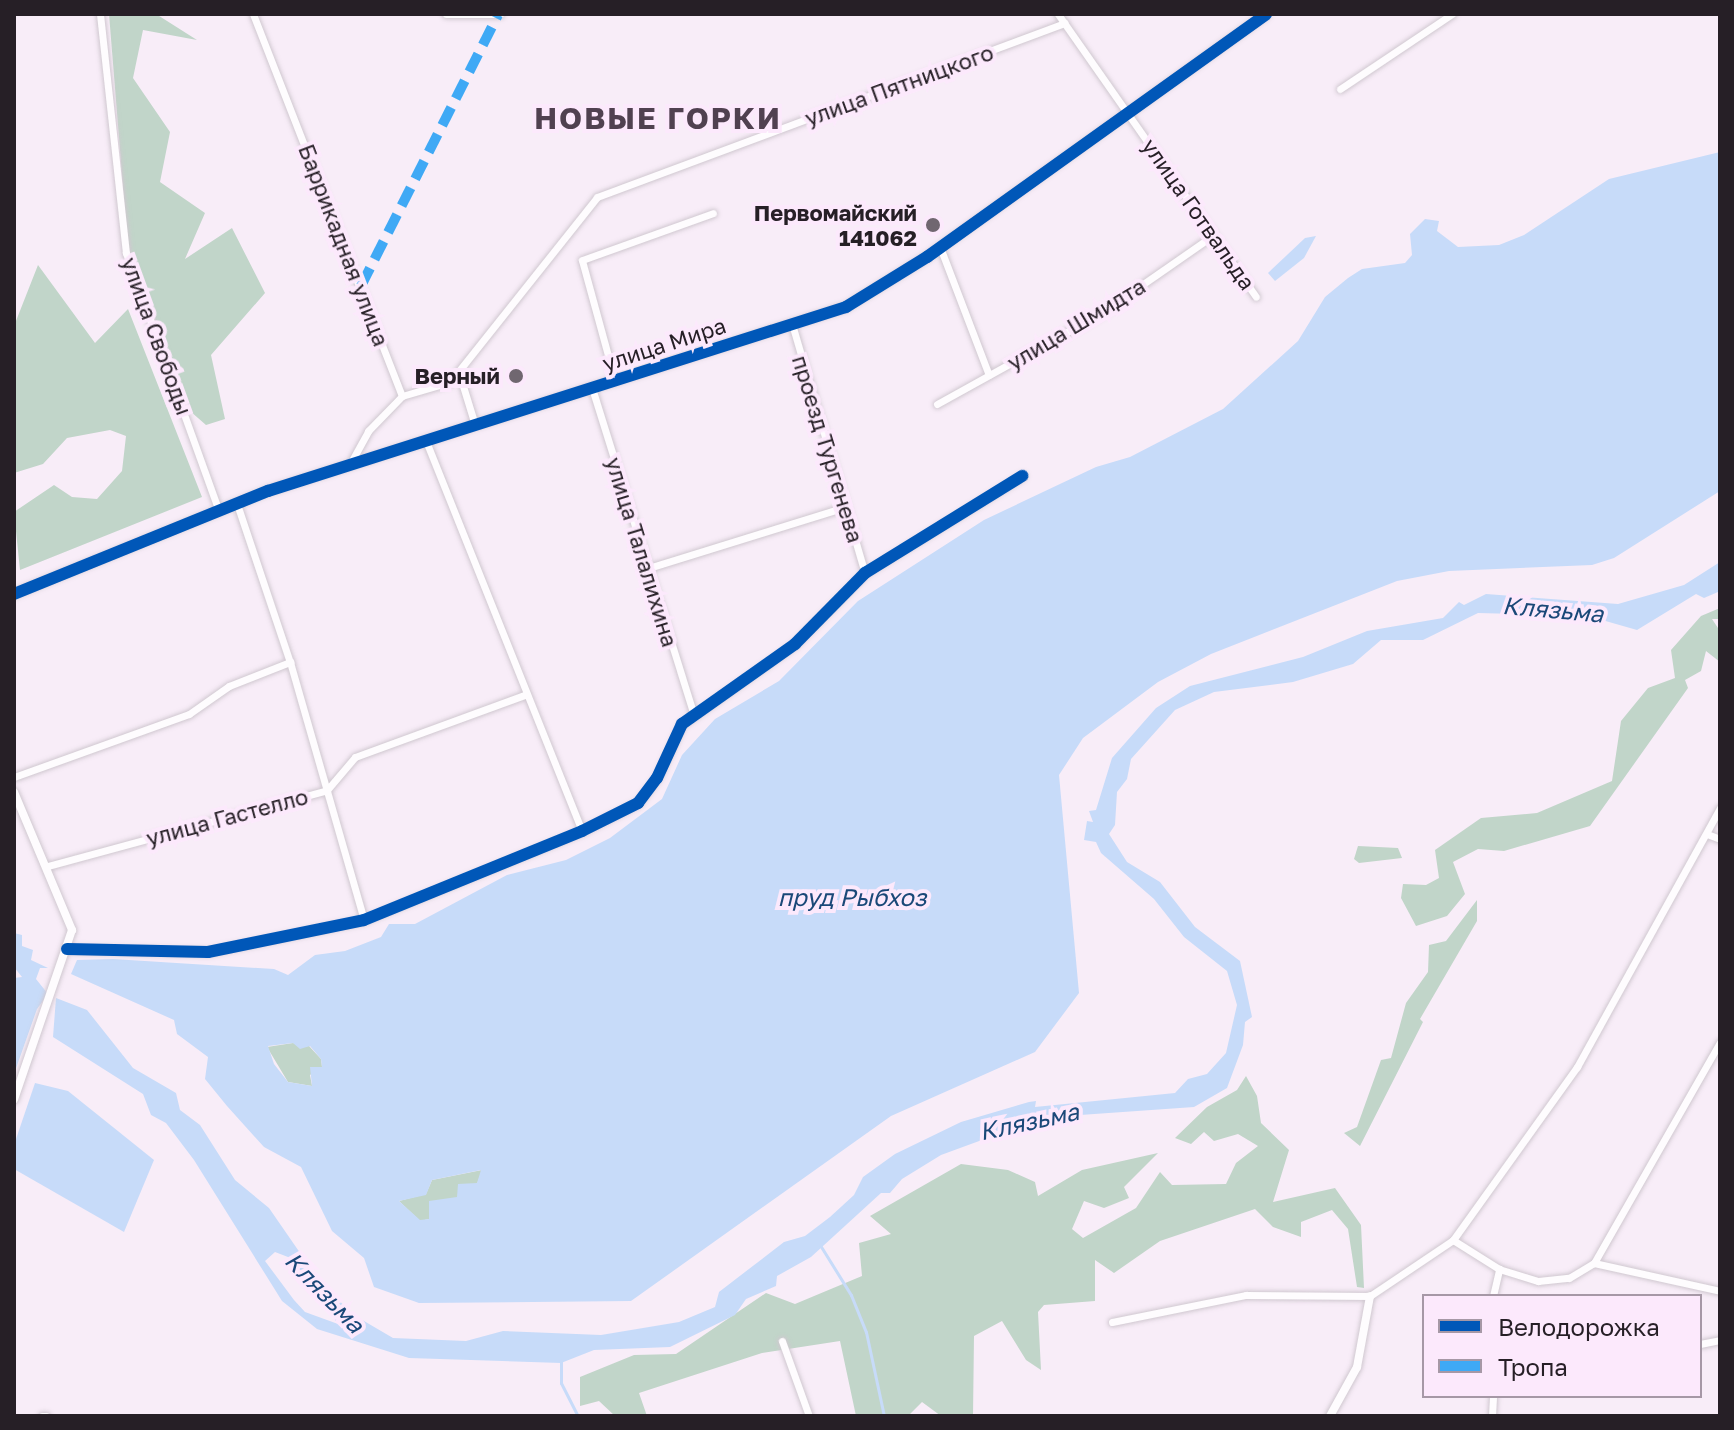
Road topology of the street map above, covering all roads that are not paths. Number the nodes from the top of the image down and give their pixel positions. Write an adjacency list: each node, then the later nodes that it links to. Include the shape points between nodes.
1 (100, 14): 28 (street, улица Свободы, via 126,253)
2 (253, 14): 20 (street, Баррикадная улица)
3 (446, 14): 4 (street)
4 (500, 14)
5 (1058, 14): 8 (street, улица Готвальда)
6 (1266, 14): 10 (street, улица Мира)
7 (1452, 14): 9 (street)
8 (1065, 23): 10 (street, улица Готвальда); 16 (street, улица Пятницкого, via 597,197)
9 (1340, 89)
10 (1130, 113): 12 (street, улица Готвальда); 13 (street, улица Мира)
11 (713, 213): 18 (street, via 582,260)
12 (1211, 237): 14 (street, улица Готвальда); 17 (street, улица Шмидта, via 1103,312)
13 (940, 247): 15 (street, улица Мира, via 846,307); 17 (street)
14 (1256, 297)
15 (792, 324): 18 (street, улица Мира); 27 (street, проезд Тургенева)
16 (459, 371): 20 (street, улица Пятницкого, via 450,382); 22 (street, via 458,384)
17 (989, 375): 21 (street, улица Шмидта)
18 (615, 381): 19 (street, улица Мира)
19 (592, 388): 22 (street, улица Мира); 29 (street, улица Талалихина)
20 (402, 396): 24 (street, via 368,431)
21 (937, 404)
22 (475, 425): 23 (street, улица Мира)
23 (426, 441): 24 (street, улица Мира); 33 (street)
24 (350, 464): 26 (street, улица Мира)
25 (1022, 476): 30 (street)
26 (237, 504): 28 (street, улица Мира); 32 (street)
27 (845, 507): 29 (street); 30 (street, проезд Тургенева)
28 (219, 511): 31 (street, улица Мира)
29 (645, 569): 34 (street, улица Талалихина)
30 (865, 573): 34 (street, via 795,644)
31 (14, 594)
32 (290, 662): 35 (street, via 229,686 189,714); 36 (street)
33 (527, 694): 36 (street, улица Гастелло, via 355,757); 39 (street)
34 (694, 715): 39 (street, via 682,724 657,778 638,803)
35 (14, 777)
36 (327, 790): 42 (street, улица Гастелло); 43 (street)
37 (14, 792): 42 (street)
38 (1720, 808): 40 (street)
39 (582, 831): 43 (street)
40 (1707, 834): 41 (street); 47 (street, via 1577,1067)
41 (1720, 839)
42 (48, 866): 44 (street, via 72,930)
43 (364, 920): 44 (street, via 208,952)
44 (67, 949): 46 (street)
45 (1720, 1042): 48 (street)
46 (14, 1099)
47 (1453, 1240): 49 (street); 52 (street)
48 (1594, 1263): 49 (street, via 1569,1278 1538,1281); 50 (street)
49 (1499, 1269): 51 (street)
50 (1720, 1291)
51 (1493, 1294)
52 (1370, 1296): 53 (street, via 1246,1295); 56 (street, via 1357,1367)
53 (1112, 1322)
54 (782, 1341): 55 (street)
55 (809, 1416)
56 (1330, 1416)

